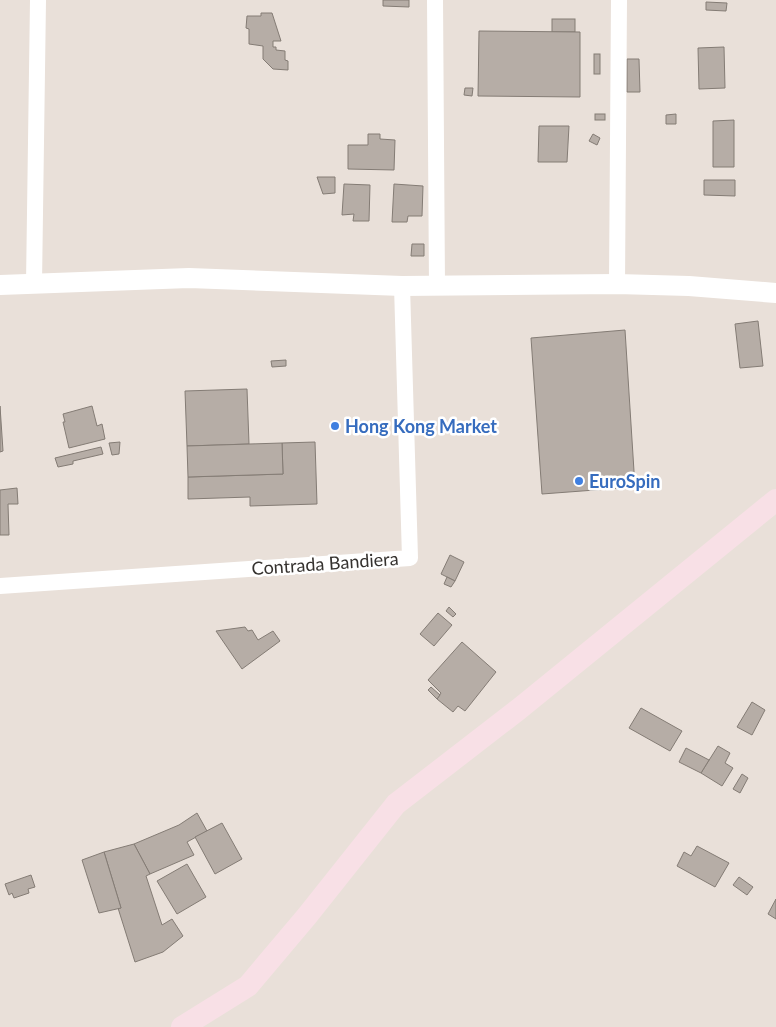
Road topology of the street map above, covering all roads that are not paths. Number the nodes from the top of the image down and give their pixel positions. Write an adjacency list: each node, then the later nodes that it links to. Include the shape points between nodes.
1 (38, 0): 4 (street)
2 (435, 0): 8 (street)
3 (619, 0): 5 (street)
4 (34, 284): 6 (street); 7 (street, via 189,278)
5 (616, 284): 8 (street); 9 (street)
6 (0, 285)
7 (402, 286): 8 (street); 11 (street, Contrada Bandiera, via 410,558)
8 (437, 286)
9 (776, 293)
10 (776, 500): 12 (main road, via 396,804 248,986)
11 (0, 586)
12 (182, 1027)

